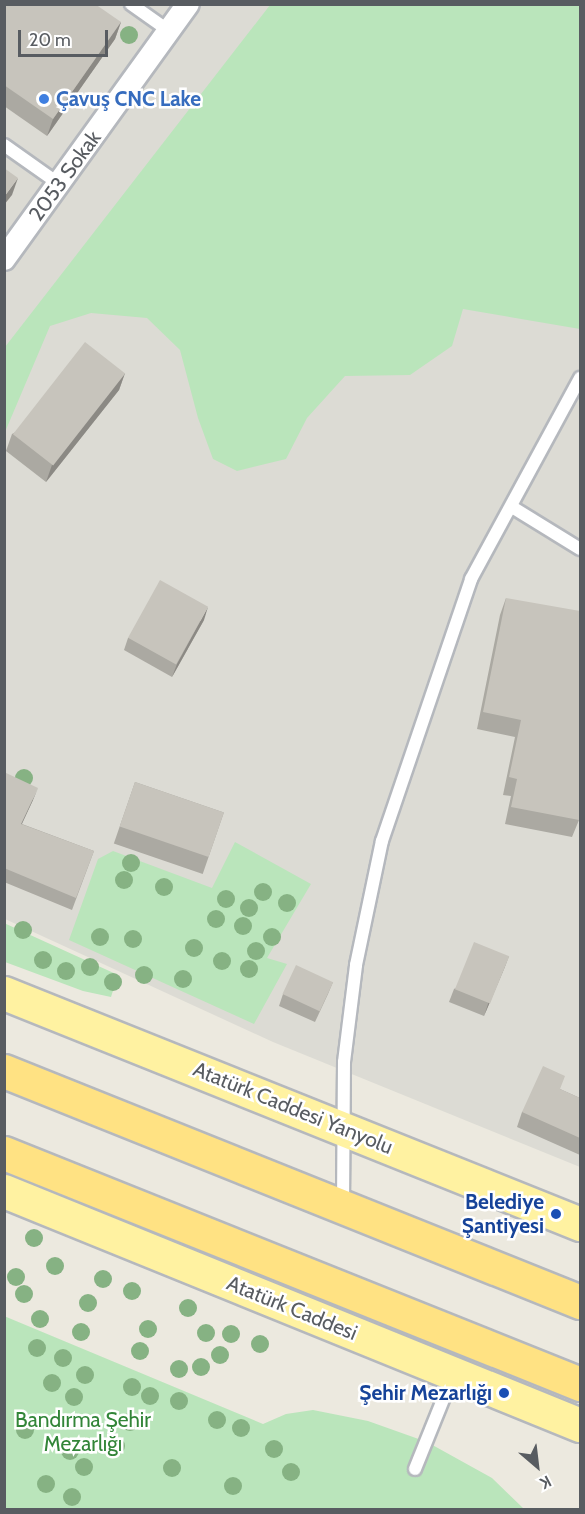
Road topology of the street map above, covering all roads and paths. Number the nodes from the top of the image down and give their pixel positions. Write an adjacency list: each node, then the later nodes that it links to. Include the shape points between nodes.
1 (131, 4): 3 (lane)
2 (188, 4): 3 (street, 2053 Sokak)
3 (169, 31): 5 (street, 2053 Sokak)
4 (4, 145): 5 (lane)
5 (58, 184): 6 (street, 2053 Sokak)
6 (4, 259)
7 (580, 378): 8 (lane)
8 (512, 507): 9 (lane); 12 (lane, via 471,579 382,841 356,965 344,1062)
9 (580, 549)
10 (4, 993): 12 (main road, Atatürk Caddesi Yanyolu)
11 (4, 1071): 15 (highway)
12 (345, 1129): 15 (lane); 16 (main road, Atatürk Caddesi Yanyolu)
13 (4, 1153): 19 (highway, Atatürk Caddesi)
14 (4, 1191): 18 (main road, Atatürk Caddesi)
15 (343, 1207): 17 (highway)
16 (580, 1224)
17 (580, 1302)
18 (453, 1374): 20 (main road, Atatürk Caddesi); 21 (lane)
19 (580, 1384)
20 (580, 1425)
21 (415, 1469)

